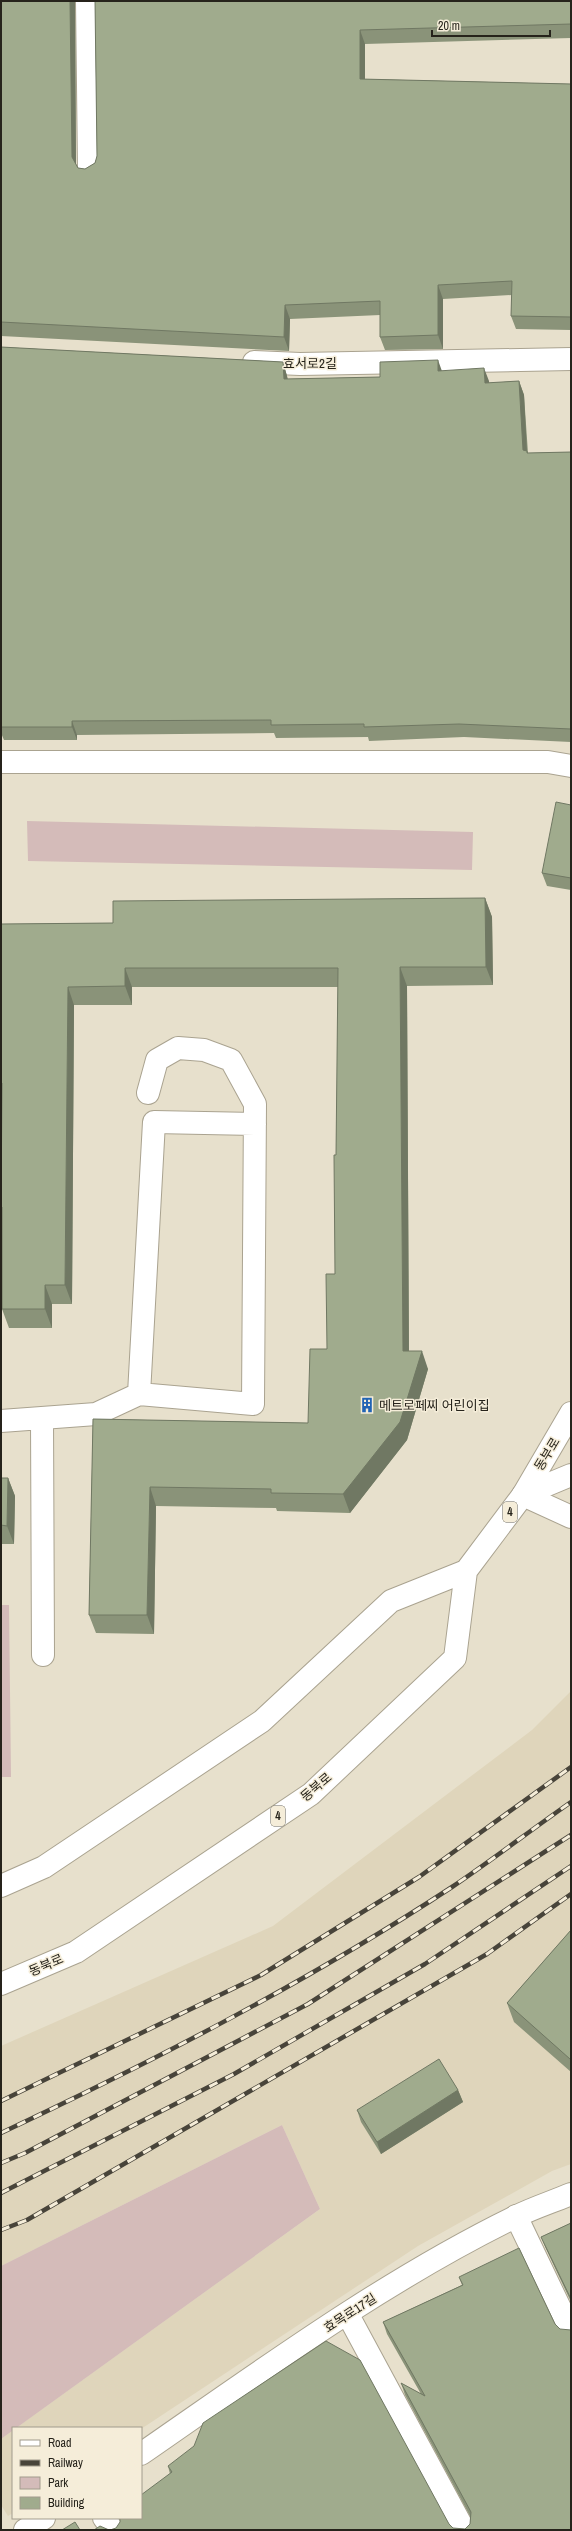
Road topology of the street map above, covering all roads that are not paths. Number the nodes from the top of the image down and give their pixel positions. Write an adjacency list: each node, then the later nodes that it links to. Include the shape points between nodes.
1 (87, 1): 2 (street)
2 (89, 170)
3 (571, 359): 4 (street, 효서로2길, via 300,364)
4 (237, 361)
5 (1, 762): 6 (street, via 548,762)
6 (571, 766)
7 (148, 1093): 8 (street, via 157,1060 178,1048 204,1050 231,1060 255,1104)
8 (255, 1124): 9 (street, via 154,1122); 9 (street, via 253,1404)
9 (139, 1394): 11 (street, via 96,1414)
10 (571, 1413): 14 (street, 동부로)
11 (42, 1419): 12 (street); 17 (street)
12 (1, 1421)
13 (571, 1475): 14 (street)
14 (523, 1495): 15 (street, 4); 16 (street, 동북로 / 4)
15 (571, 1517)
16 (466, 1571): 18 (street, via 392,1601 262,1721 44,1867); 19 (street, 동북로 / 4, via 455,1658 311,1794 76,1952)
17 (42, 1655)
18 (1, 1886)
19 (1, 1984)
20 (571, 2194): 21 (street, 효목로17길)
21 (516, 2216): 22 (street, 효목로17길, via 436,2258); 23 (street)
22 (348, 2315): 24 (street, 효목로17길); 29 (street)
23 (571, 2331)
24 (142, 2453)
25 (42, 2519): 27 (street)
26 (105, 2519): 28 (street)
27 (25, 2530)
28 (113, 2530)
29 (464, 2530)

